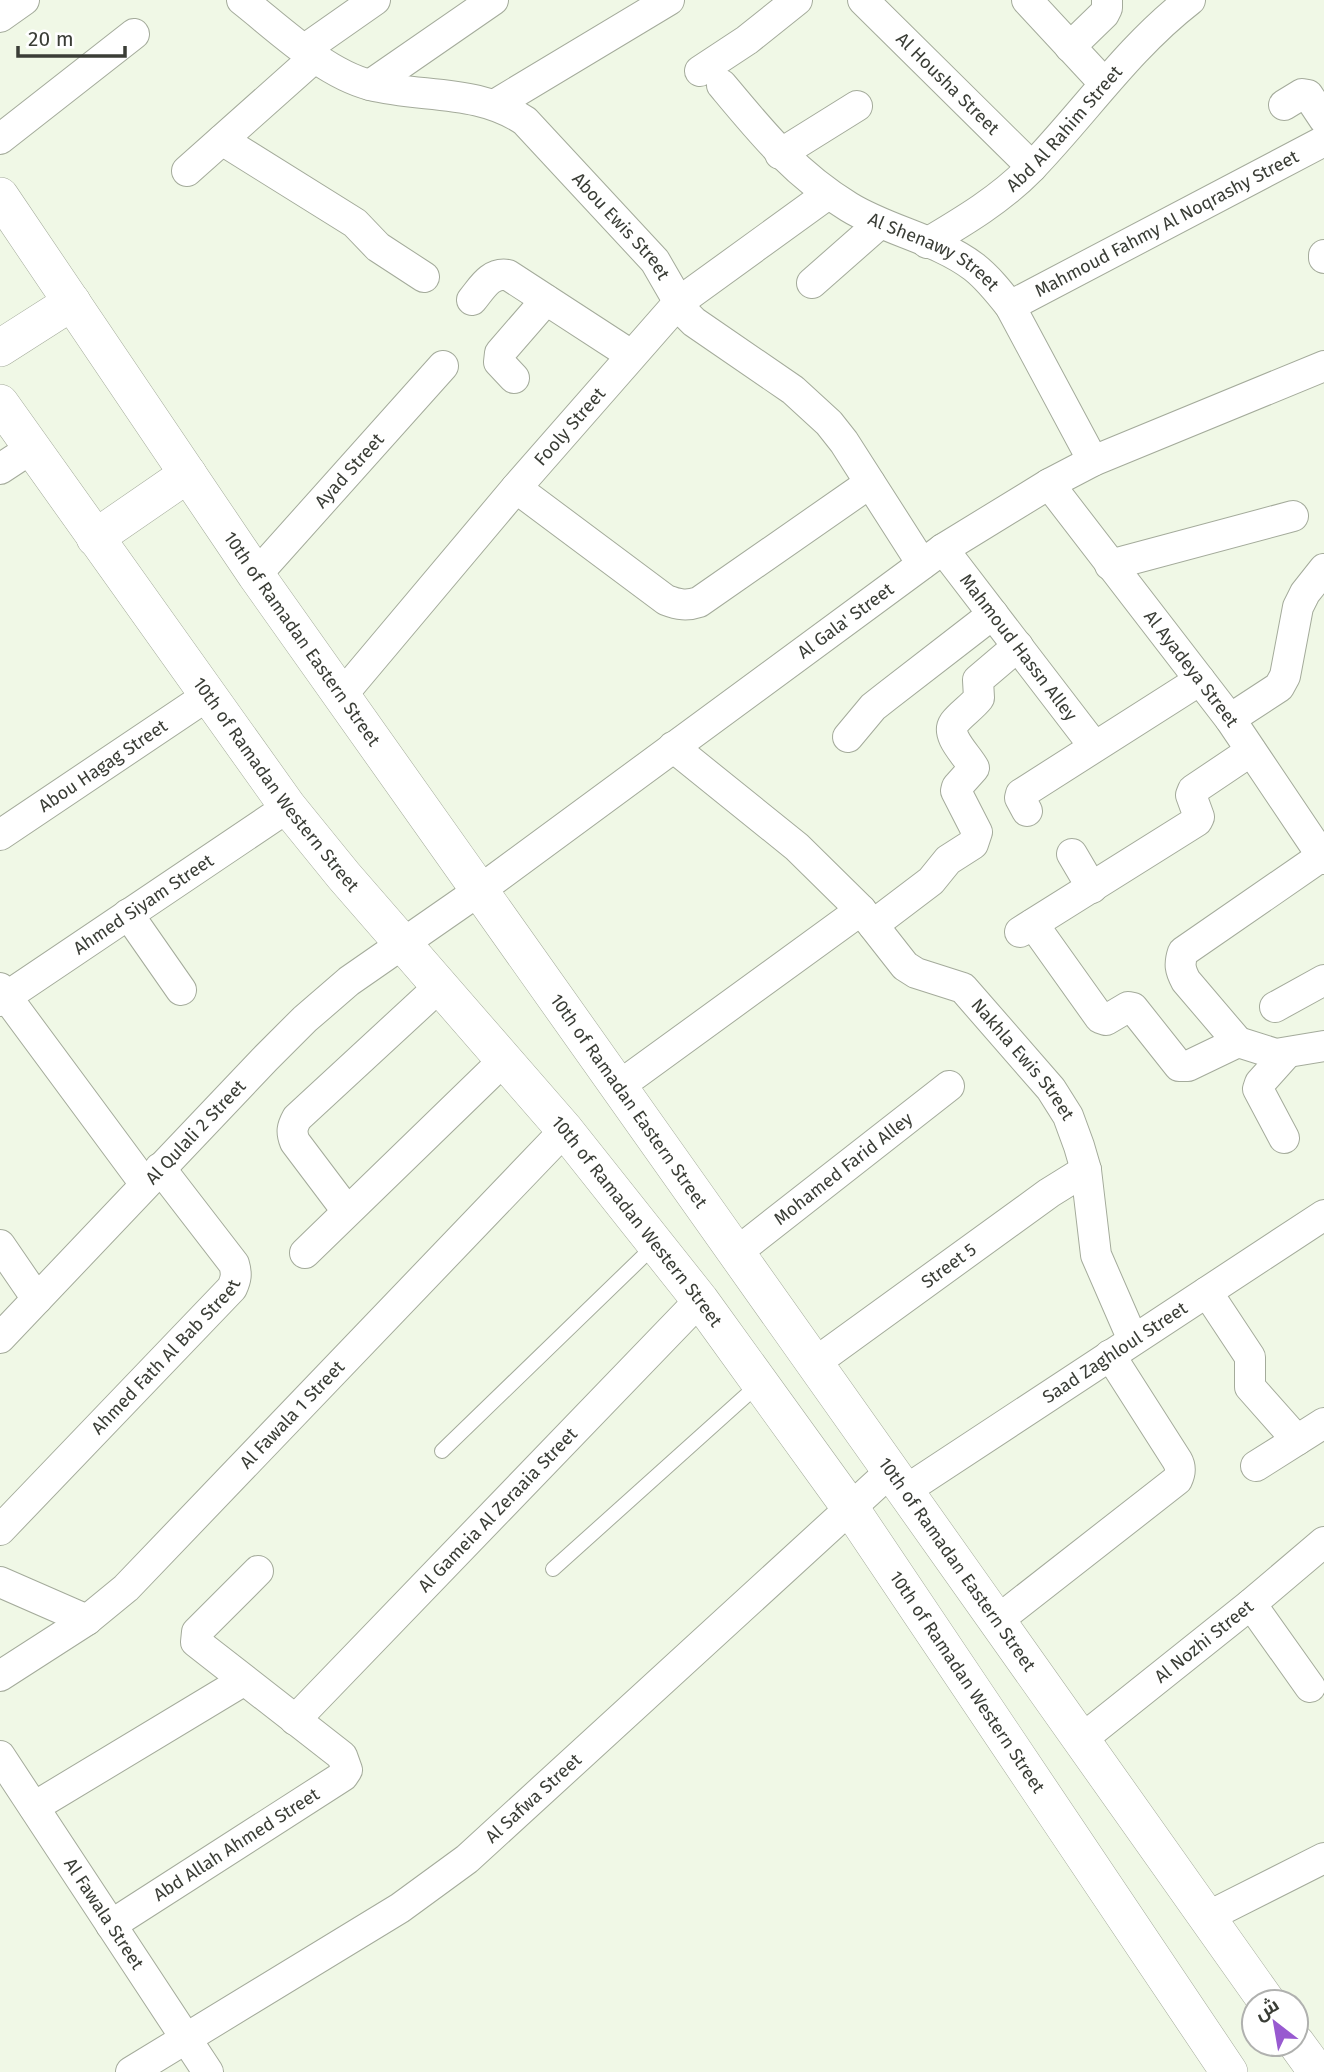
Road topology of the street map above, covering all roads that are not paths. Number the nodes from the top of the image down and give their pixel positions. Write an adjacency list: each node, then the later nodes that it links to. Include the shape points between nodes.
1 (24, 0): 11 (street)
2 (242, 0): 14 (street, Abou Ewis Street)
3 (375, 0): 14 (street)
4 (493, 0): 16 (street)
5 (669, 0): 17 (street)
6 (797, 0): 24 (street, Al Shenawy Street, via 747,40 711,78)
7 (863, 0): 25 (street, Al Housha Street)
8 (1027, 0): 13 (street)
9 (1107, 0): 13 (street, via 1104,13)
10 (1190, 0): 15 (street, Abd Al Rahim Street)
11 (0, 16)
12 (134, 34): 21 (street)
13 (1070, 47): 15 (street)
14 (310, 53): 16 (street, Abou Ewis Street); 22 (street)
15 (1104, 83): 25 (street, Abd Al Rahim Street)
16 (370, 85): 17 (street, Abou Ewis Street)
17 (496, 104): 36 (street, Abou Ewis Street, via 537,132 655,261)
18 (1284, 105): 20 (street, via 1308,94)
19 (857, 106): 24 (street)
20 (1324, 119)
21 (0, 139)
22 (222, 140): 26 (street); 31 (street, via 355,223 378,247)
23 (1324, 141): 37 (street, Mahmoud Fahmy Al Noqrashy Street)
24 (780, 154): 27 (street, Al Shenawy Street)
25 (1031, 167): 30 (street, Abd Al Rahim Street, via 1007,190)
26 (187, 171)
27 (828, 194): 29 (street, Al Shenawy Street); 36 (street, Fooly Street)
28 (0, 196): 35 (street, 10th of Ramadan Eastern Street)
29 (879, 224): 30 (street, Al Shenawy Street); 32 (street)
30 (927, 243): 37 (street, Al Shenawy Street, via 974,267)
31 (424, 277)
32 (812, 284)
33 (472, 300): 34 (street, via 491,278 502,274)
34 (546, 300): 39 (street); 42 (street, via 500,353 499,362)
35 (72, 302): 38 (street); 47 (street, 10th of Ramadan Eastern Street)
36 (678, 302): 39 (street, Fooly Street); 48 (street, Abou Ewis Street, via 694,323 812,406 845,442)
37 (1010, 306): 45 (street, Al Shenawy Street)
38 (0, 348)
39 (631, 355): 50 (street, Fooly Street)
40 (443, 366): 56 (street, Ayad Street)
41 (1324, 367): 45 (street, Al Gala' Street)
42 (514, 378)
43 (0, 403): 44 (street, 10th of Ramadan Western Street)
44 (32, 448): 46 (street); 52 (street, 10th of Ramadan Western Street)
45 (1093, 461): 49 (street, Al Gala' Street)
46 (0, 469)
47 (188, 474): 52 (street); 56 (street, 10th of Ramadan Eastern Street)
48 (870, 483): 50 (street, via 688,606 666,600); 53 (street, Abou Ewis Street)
49 (1049, 484): 53 (street, Al Gala' Street); 54 (street, Al Ayadeya Street)
50 (516, 488): 60 (street, Fooly Street)
51 (1293, 516): 54 (street)
52 (95, 538): 61 (street, 10th of Ramadan Western Street)
53 (933, 556): 57 (street, Mahmoud Hassn Alley); 65 (street, Al Gala' Street)
54 (1110, 565): 59 (street, Al Ayadeya Street)
55 (1324, 569): 62 (street, via 1298,607 1279,687)
56 (256, 575): 60 (street, 10th of Ramadan Eastern Street)
57 (993, 614): 58 (street, Mahmoud Hassn Alley); 63 (street, via 873,707)
58 (1018, 646): 64 (street, Mahmoud Hassn Alley); 75 (street, via 978,680 979,698 951,730 974,768 956,791 977,832 976,839 948,860 931,881)
59 (1200, 680): 62 (street, Al Ayadeya Street); 64 (street)
60 (342, 695): 73 (street, 10th of Ramadan Eastern Street)
61 (207, 696): 67 (street, 10th of Ramadan Western Street); 69 (street, Abou Hagag Street)
62 (1230, 719): 66 (street, Al Ayadeya Street)
63 (848, 737)
64 (1094, 746): 68 (street, via 1021,794)
65 (673, 747): 73 (street, Al Gala' Street); 75 (street, Nakhla Ewis Street, via 797,847)
66 (1251, 751): 70 (street, Al Ayadeya Street); 72 (street, via 1193,790 1197,821)
67 (288, 807): 74 (street, Ahmed Siyam Street); 76 (street, 10th of Ramadan Western Street)
68 (1027, 811)
69 (0, 835)
70 (1319, 841): 82 (street, via 1183,952 1181,972 1186,981)
71 (1072, 855): 72 (street)
72 (1092, 888): 82 (street, via 1027,928 1100,1018 1106,1020 1133,1008 1179,1066)
73 (480, 890): 76 (street, Al Gala' Street); 86 (street, 10th of Ramadan Eastern Street)
74 (128, 915): 79 (street); 80 (street, Ahmed Siyam Street)
75 (867, 918): 86 (street); 90 (street, Nakhla Ewis Street, via 905,967 963,988 979,1004 1051,1089 1068,1116)
76 (403, 942): 78 (street, 10th of Ramadan Western Street); 91 (street, Al Qulali 2 Street, via 305,1019)
77 (1324, 980): 81 (street)
78 (441, 985): 85 (street, 10th of Ramadan Western Street); 92 (street, via 292,1126 295,1142)
79 (181, 990)
80 (2, 995): 91 (street)
81 (1275, 1007)
82 (1238, 1042): 84 (street)
83 (1324, 1046): 84 (street)
84 (1286, 1054): 89 (street, via 1258,1088)
85 (504, 1060): 88 (street, 10th of Ramadan Western Street); 92 (street)
86 (619, 1086): 96 (street, 10th of Ramadan Eastern Street)
87 (949, 1086): 96 (street, Mohamed Farid Alley)
88 (565, 1130): 94 (street, 10th of Ramadan Western Street); 117 (street, Al Fawala 1 Street, via 146,1569)
89 (1284, 1138)
90 (1086, 1170): 102 (street, Nakhla Ewis Street, via 1096,1255); 103 (street, Street 5)
91 (153, 1176): 99 (street, Al Qulali 2 Street); 111 (street, Ahmed Fath Al Bab Street, via 234,1264 236,1280)
92 (347, 1211): 97 (street)
93 (1324, 1215): 98 (street, Saad Zaghloul Street)
94 (656, 1244): 100 (street, 10th of Ramadan Western Street); 107 (lane)
95 (0, 1245): 99 (street)
96 (737, 1252): 103 (street, 10th of Ramadan Eastern Street)
97 (305, 1253)
98 (1207, 1292): 102 (street, Saad Zaghloul Street); 106 (street, via 1250,1357 1250,1387)
99 (37, 1299): 101 (street, Al Qulali 2 Street)
100 (700, 1300): 104 (street, 10th of Ramadan Western Street); 122 (street, Al Gameia Al Zeraaia Street)
101 (0, 1338)
102 (1122, 1348): 109 (street, Saad Zaghloul Street); 118 (street, Nakhla Ewis Street, via 1180,1474)
103 (816, 1362): 109 (street, 10th of Ramadan Eastern Street)
104 (760, 1383): 110 (street, 10th of Ramadan Western Street); 113 (lane)
105 (1324, 1423): 106 (street)
106 (1297, 1440): 108 (street)
107 (442, 1451)
108 (1256, 1466)
109 (899, 1480): 110 (street, Al Safwa Street); 118 (street, 10th of Ramadan Eastern Street)
110 (852, 1509): 130 (street, Al Safwa Street, via 467,1859 400,1908); 133 (street, 10th of Ramadan Western Street)
111 (0, 1530)
112 (1324, 1542): 116 (street, Al Nozhi Street)
113 (553, 1569)
114 (258, 1571): 120 (street, via 195,1637 199,1647)
115 (0, 1582): 117 (street)
116 (1251, 1604): 121 (street); 123 (street, Al Nozhi Street)
117 (87, 1620): 119 (street, Al Fawala 1 Street)
118 (998, 1620): 123 (street, 10th of Ramadan Eastern Street)
119 (0, 1676)
120 (243, 1681): 122 (street); 125 (street)
121 (1310, 1687)
122 (295, 1720): 128 (street, Abd Allah Ahmed Street, via 342,1756 347,1770 343,1776)
123 (1082, 1739): 127 (street, 10th of Ramadan Eastern Street)
124 (0, 1756): 125 (street, Al Fawala Street)
125 (34, 1807): 128 (street, Al Fawala Street)
126 (1324, 1858): 127 (street)
127 (1207, 1917): 129 (street, 10th of Ramadan Eastern Street)
128 (111, 1925): 130 (street, Al Fawala Street)
129 (1257, 1988)
130 (186, 2038): 131 (street, Al Safwa Street); 132 (street, Al Fawala Street)
131 (131, 2072)
132 (208, 2072)
133 (1228, 2072)

